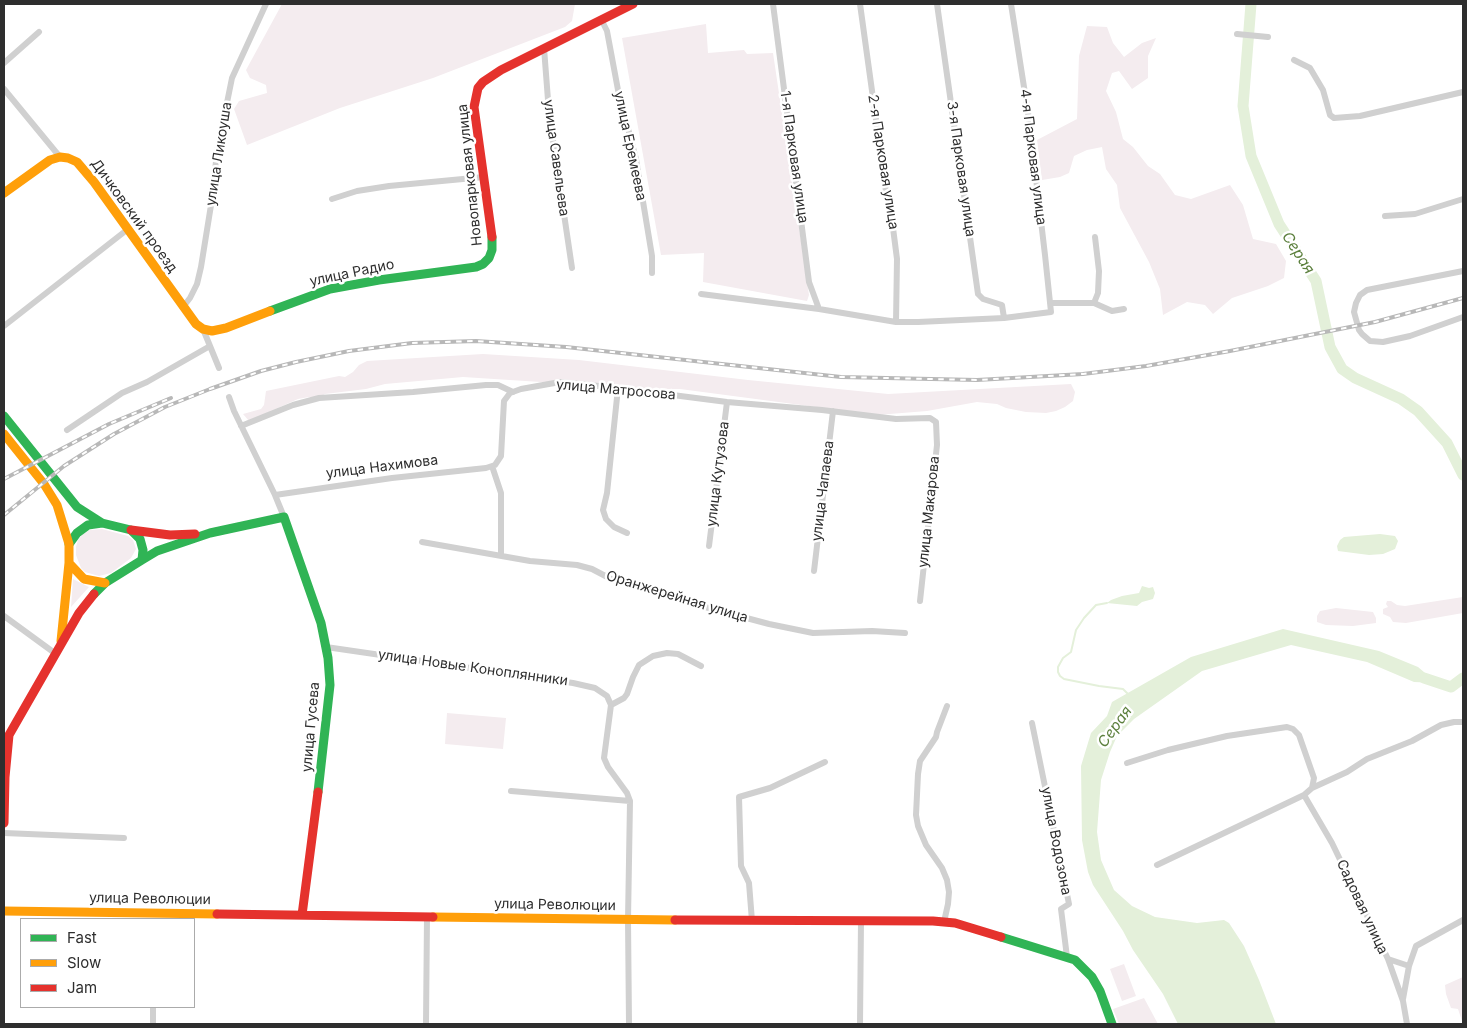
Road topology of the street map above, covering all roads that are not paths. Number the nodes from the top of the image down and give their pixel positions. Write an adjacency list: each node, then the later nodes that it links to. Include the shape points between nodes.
1 (266, 4): 31 (street, улица Ликоуша, via 232,78 217,152 201,267 193,291)
2 (633, 4): 7 (main road)
3 (773, 4): 32 (street, 1-я Парковая улица, via 810,282)
4 (860, 4): 36 (street, 2-я Парковая улица, via 897,259)
5 (937, 4): 35 (street, 3-я Парковая улица, via 978,294 1002,305)
6 (1011, 4): 29 (street, 4-я Парковая улица, via 1029,119)
7 (602, 19): 11 (main road); 27 (street, улица Еремеева, via 636,159)
8 (38, 32): 13 (street)
9 (1237, 34): 10 (street)
10 (1268, 38)
11 (544, 48): 17 (main road, Новопарковая улица, via 489,77 478,88 474,108); 25 (street, улица Савельева, via 549,112)
12 (1294, 60): 15 (street, via 1310,68 1334,118 1360,116)
13 (4, 63)
14 (4, 89): 16 (street, Дичковский проезд)
15 (1463, 92)
16 (60, 157): 18 (main road, via 40,165); 22 (main road, Дичковский проезд, via 68,158 83,168)
17 (484, 177): 20 (street, via 389,186); 24 (main road, Новопарковая улица, via 492,234)
18 (4, 193)
19 (1463, 198): 21 (street, via 1415,214)
20 (332, 199)
21 (1385, 216)
22 (128, 230): 31 (main road, Дичковский проезд); 37 (street)
23 (1095, 237): 30 (street, via 1099,271)
24 (489, 258): 38 (main road, улица Радио, via 476,267 330,289 226,328 212,331)
25 (572, 268)
26 (1463, 271): 34 (street, via 1367,290 1360,295 1354,312 1362,334 1370,340 1383,342)
27 (652, 274)
28 (701, 294): 32 (street)
29 (1050, 303): 30 (street); 35 (street, 4-я Парковая улица, via 1051,312)
30 (1094, 303): 33 (street, via 1112,311)
31 (183, 307): 38 (main road, Дичковский проезд)
32 (819, 309): 36 (street)
33 (1124, 309)
34 (1463, 317)
35 (1004, 318): 36 (street)
36 (896, 322)
37 (4, 326)
38 (199, 327): 39 (street)
39 (210, 346): 40 (street); 49 (street, via 122,393)
40 (219, 368)
41 (618, 388): 42 (street, улица Матросова, via 560,382); 44 (street, улица Матросова); 57 (street, via 603,510 614,527)
42 (513, 392): 48 (street, улица Матросова, via 486,385 319,398); 51 (street, via 504,401 501,456)
43 (229, 397): 48 (street)
44 (727, 402): 45 (street, улица Матросова); 60 (street, улица Кутузова)
45 (833, 411): 47 (street, улица Матросова, via 896,419 930,418); 64 (street, улица Чапаева)
46 (4, 416): 54 (main road, via 76,507)
47 (936, 422): 66 (street, улица Макарова, via 937,445)
48 (242, 426): 52 (street)
49 (67, 430)
50 (4, 434): 59 (main road, via 57,505)
51 (492, 466): 52 (street, улица Нахимова); 61 (street, via 501,493)
52 (276, 496): 53 (street)
53 (284, 517): 56 (main road); 69 (main road, улица Гусева, via 321,623)
54 (102, 524): 55 (main road); 59 (main road, via 88,525)
55 (131, 530): 56 (main road, via 170,535); 62 (main road, via 140,539)
56 (210, 533): 62 (main road, via 157,550)
57 (627, 533)
58 (422, 542): 61 (street, Оранжерейная улица)
59 (69, 544): 63 (main road)
60 (709, 546)
61 (501, 556): 68 (street, Оранжерейная улица, via 577,565 613,580 660,591 690,603 813,633)
62 (142, 560): 65 (main road)
63 (69, 563): 65 (main road, via 84,579); 70 (main road)
64 (814, 571)
65 (106, 583): 70 (main road, via 78,613)
66 (920, 601)
67 (4, 616): 70 (street)
68 (905, 633)
69 (326, 647): 72 (street, улица Новые Коноплянники, via 573,683 595,688 607,696); 88 (main road, улица Гусева, via 330,706)
70 (58, 650): 76 (main road)
71 (701, 666): 72 (street, via 678,654 653,656 639,665 624,698)
72 (611, 705): 82 (street, via 604,758)
73 (947, 706): 95 (street, via 936,737 920,761 916,815 926,844 947,880 949,892)
74 (1463, 722): 79 (street, via 1441,726)
75 (1032, 723): 96 (street, улица Водозона, via 1069,904 1061,909)
76 (7, 734): 83 (main road)
77 (826, 762): 93 (street, via 770,788 739,797 741,866 749,883)
78 (1127, 763): 79 (street, via 1218,738 1287,727 1299,735 1314,778)
79 (1312, 788): 81 (street)
80 (511, 791): 82 (street)
81 (1304, 795): 86 (street); 97 (street, Садовая улица, via 1332,843)
82 (630, 801): 91 (street)
83 (4, 823)
84 (4, 833): 85 (street)
85 (124, 838)
86 (1158, 865)
87 (4, 911): 89 (main road, улица Революции)
88 (302, 915): 89 (main road, улица Революции); 90 (main road, улица Революции)
89 (153, 916)
90 (426, 917): 91 (main road, улица Революции); 102 (street)
91 (628, 920): 93 (main road, улица Революции); 103 (street)
92 (1463, 920): 98 (street, via 1416,946)
93 (752, 921): 94 (main road, улица Революции)
94 (861, 922): 95 (main road, улица Революции); 104 (street)
95 (944, 922): 96 (main road, улица Революции)
96 (1068, 957): 105 (main road, улица Революции, via 1092,977)
97 (1388, 960): 98 (street); 99 (street, Садовая улица)
98 (1409, 966): 99 (street)
99 (1403, 1001): 106 (street, Садовая улица)
100 (153, 1008): 101 (street)
101 (153, 1024)
102 (426, 1024)
103 (629, 1024)
104 (860, 1024)
105 (1112, 1024)
106 (1407, 1024)

